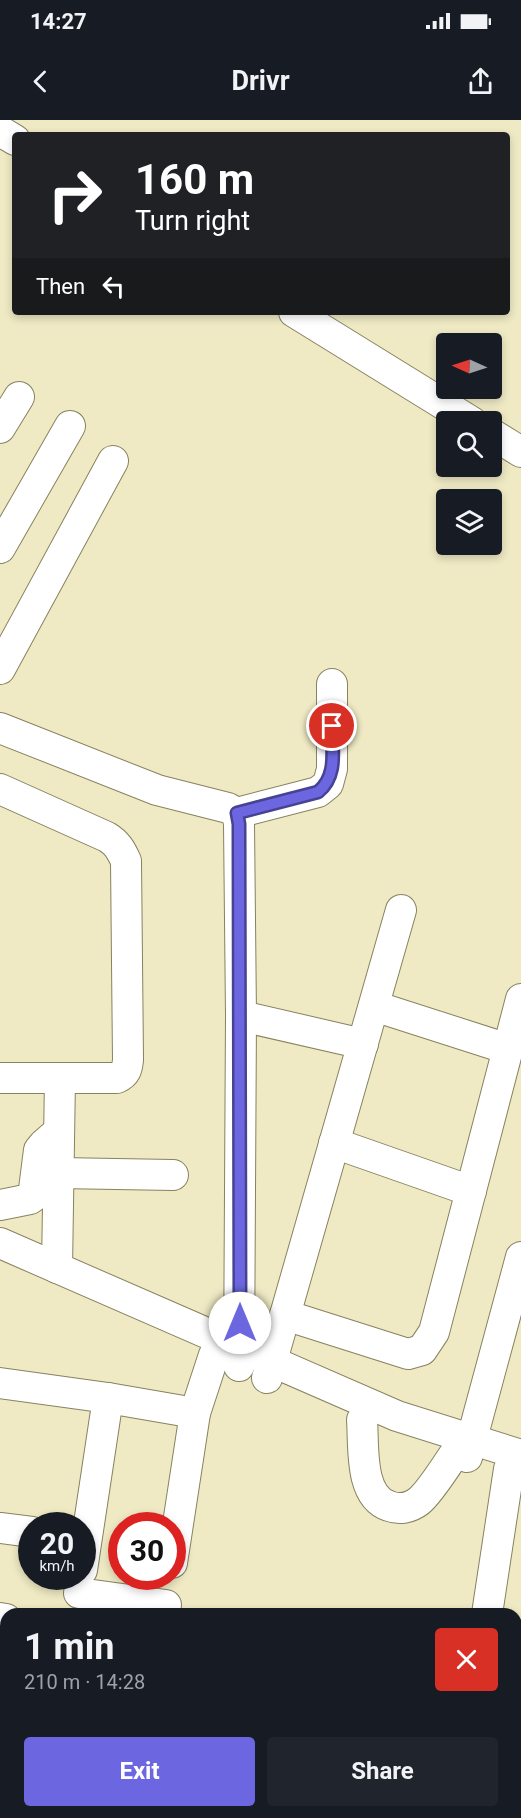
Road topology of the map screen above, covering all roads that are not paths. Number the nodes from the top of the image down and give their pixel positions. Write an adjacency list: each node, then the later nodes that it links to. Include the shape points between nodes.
1 (299, 315): 3 (street)
2 (19, 397): 5 (street)
3 (454, 411)
4 (70, 426): 9 (street)
5 (0, 429)
6 (502, 440): 7 (street)
7 (521, 452)
8 (113, 461): 10 (street)
9 (0, 548)
10 (0, 669)
11 (332, 684): 14 (street, via 332,769 328,784 318,792)
12 (0, 728): 14 (street, via 157,790)
13 (0, 789): 22 (street, via 107,837 117,843 126,861 127,1069 117,1078)
14 (237, 813): 18 (street)
15 (401, 910): 17 (street)
16 (521, 999): 20 (street)
17 (374, 1006): 19 (street); 20 (street)
18 (241, 1016): 19 (street); 33 (street)
19 (363, 1044): 24 (street)
20 (508, 1049): 27 (street)
21 (0, 1078): 22 (street)
22 (60, 1078): 23 (street)
23 (59, 1131): 25 (street); 28 (street, via 39,1150 33,1197)
24 (334, 1143): 27 (street); 32 (street)
25 (59, 1173): 26 (street); 31 (street)
26 (173, 1175)
27 (471, 1191): 32 (street, via 434,1332 423,1350 408,1354)
28 (3, 1205): 29 (street)
29 (2, 1250): 31 (street); 33 (street)
30 (521, 1257): 39 (street)
31 (57, 1268): 33 (street)
32 (285, 1316): 34 (street)
33 (231, 1356): 34 (street); 37 (street)
34 (270, 1369): 38 (street); 39 (street, via 397,1416)
35 (0, 1383): 36 (street)
36 (108, 1398): 37 (street); 41 (street)
37 (195, 1413): 42 (street)
38 (362, 1420): 39 (street, via 391,1432); 39 (street, via 367,1483 381,1504 408,1507 420,1500)
39 (465, 1450): 40 (street)
40 (517, 1466): 47 (street)
41 (90, 1512)
42 (180, 1512)
43 (0, 1528): 44 (street)
44 (18, 1530)
45 (96, 1590): 46 (street)
46 (167, 1598)
47 (488, 1608)

